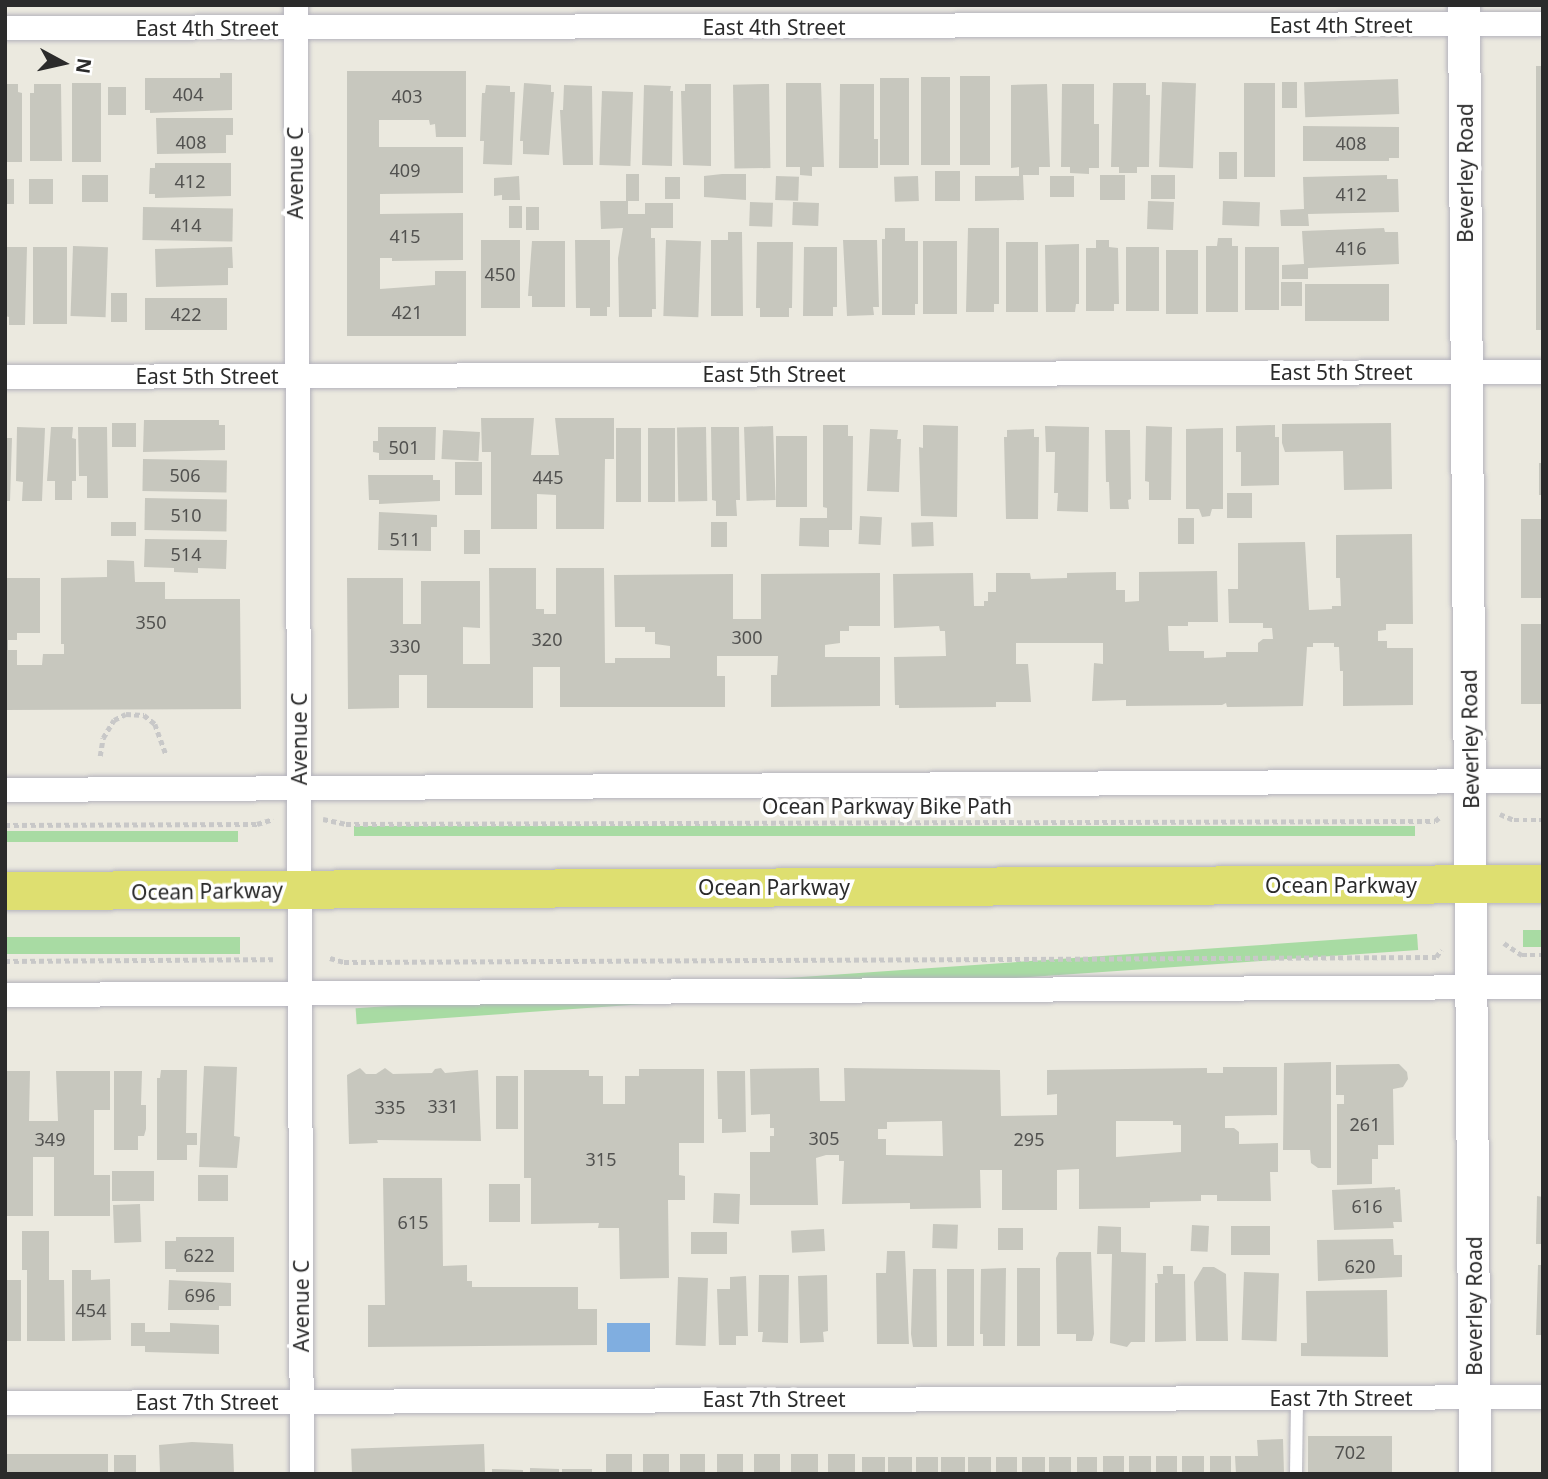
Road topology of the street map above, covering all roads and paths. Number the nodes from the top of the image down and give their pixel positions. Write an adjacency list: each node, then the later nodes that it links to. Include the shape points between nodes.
1 (1465, 15): 2 (street, East 4th Street); 3 (street, East 4th Street); 5 (street, Beverley Road)
2 (296, 17): 4 (street, East 4th Street); 7 (street, Avenue C)
3 (1543, 24)
4 (5, 28)
5 (1466, 372): 6 (street, East 5th Street); 7 (street, East 5th Street); 12 (street, Beverley Road)
6 (1543, 372)
7 (297, 376): 8 (street, East 5th Street); 13 (street, Avenue C)
8 (5, 377)
9 (166, 755): 10 (path, via 155,724 144,715 126,714 114,720 103,738)
10 (100, 756)
11 (1543, 781): 12 (street)
12 (1471, 782): 13 (street); 21 (street, Beverley Road)
13 (299, 789): 14 (street); 23 (street, Avenue C)
14 (5, 790)
15 (1443, 814): 18 (path, Ocean Parkway Bike Path, via 1435,821 346,824)
16 (1504, 814): 19 (path, via 1514,820)
17 (272, 819): 20 (path, via 257,824)
18 (330, 819)
19 (1543, 820)
20 (5, 825)
21 (1472, 884): 22 (main road, Ocean Parkway); 23 (main road, Ocean Parkway); 32 (street, Beverley Road)
22 (1543, 884)
23 (300, 890): 24 (main road, Ocean Parkway); 33 (street, Avenue C)
24 (5, 891)
25 (1504, 943): 27 (path, via 1522,955)
26 (1444, 946): 28 (path, via 1436,957)
27 (1543, 955)
28 (330, 958)
29 (273, 959): 30 (path)
30 (5, 961)
31 (1543, 987): 32 (street)
32 (1472, 988): 33 (street); 35 (street, Beverley Road)
33 (300, 994): 34 (street); 38 (street, Avenue C)
34 (5, 995)
35 (1474, 1397): 36 (street, East 7th Street); 37 (street, East 7th Street); 42 (street, Beverley Road)
36 (1543, 1397)
37 (1297, 1398): 38 (street, East 7th Street); 41 (lane)
38 (302, 1402): 39 (street, East 7th Street); 40 (street, Avenue C)
39 (5, 1403)
40 (302, 1474)
41 (1296, 1474)
42 (1475, 1474)

